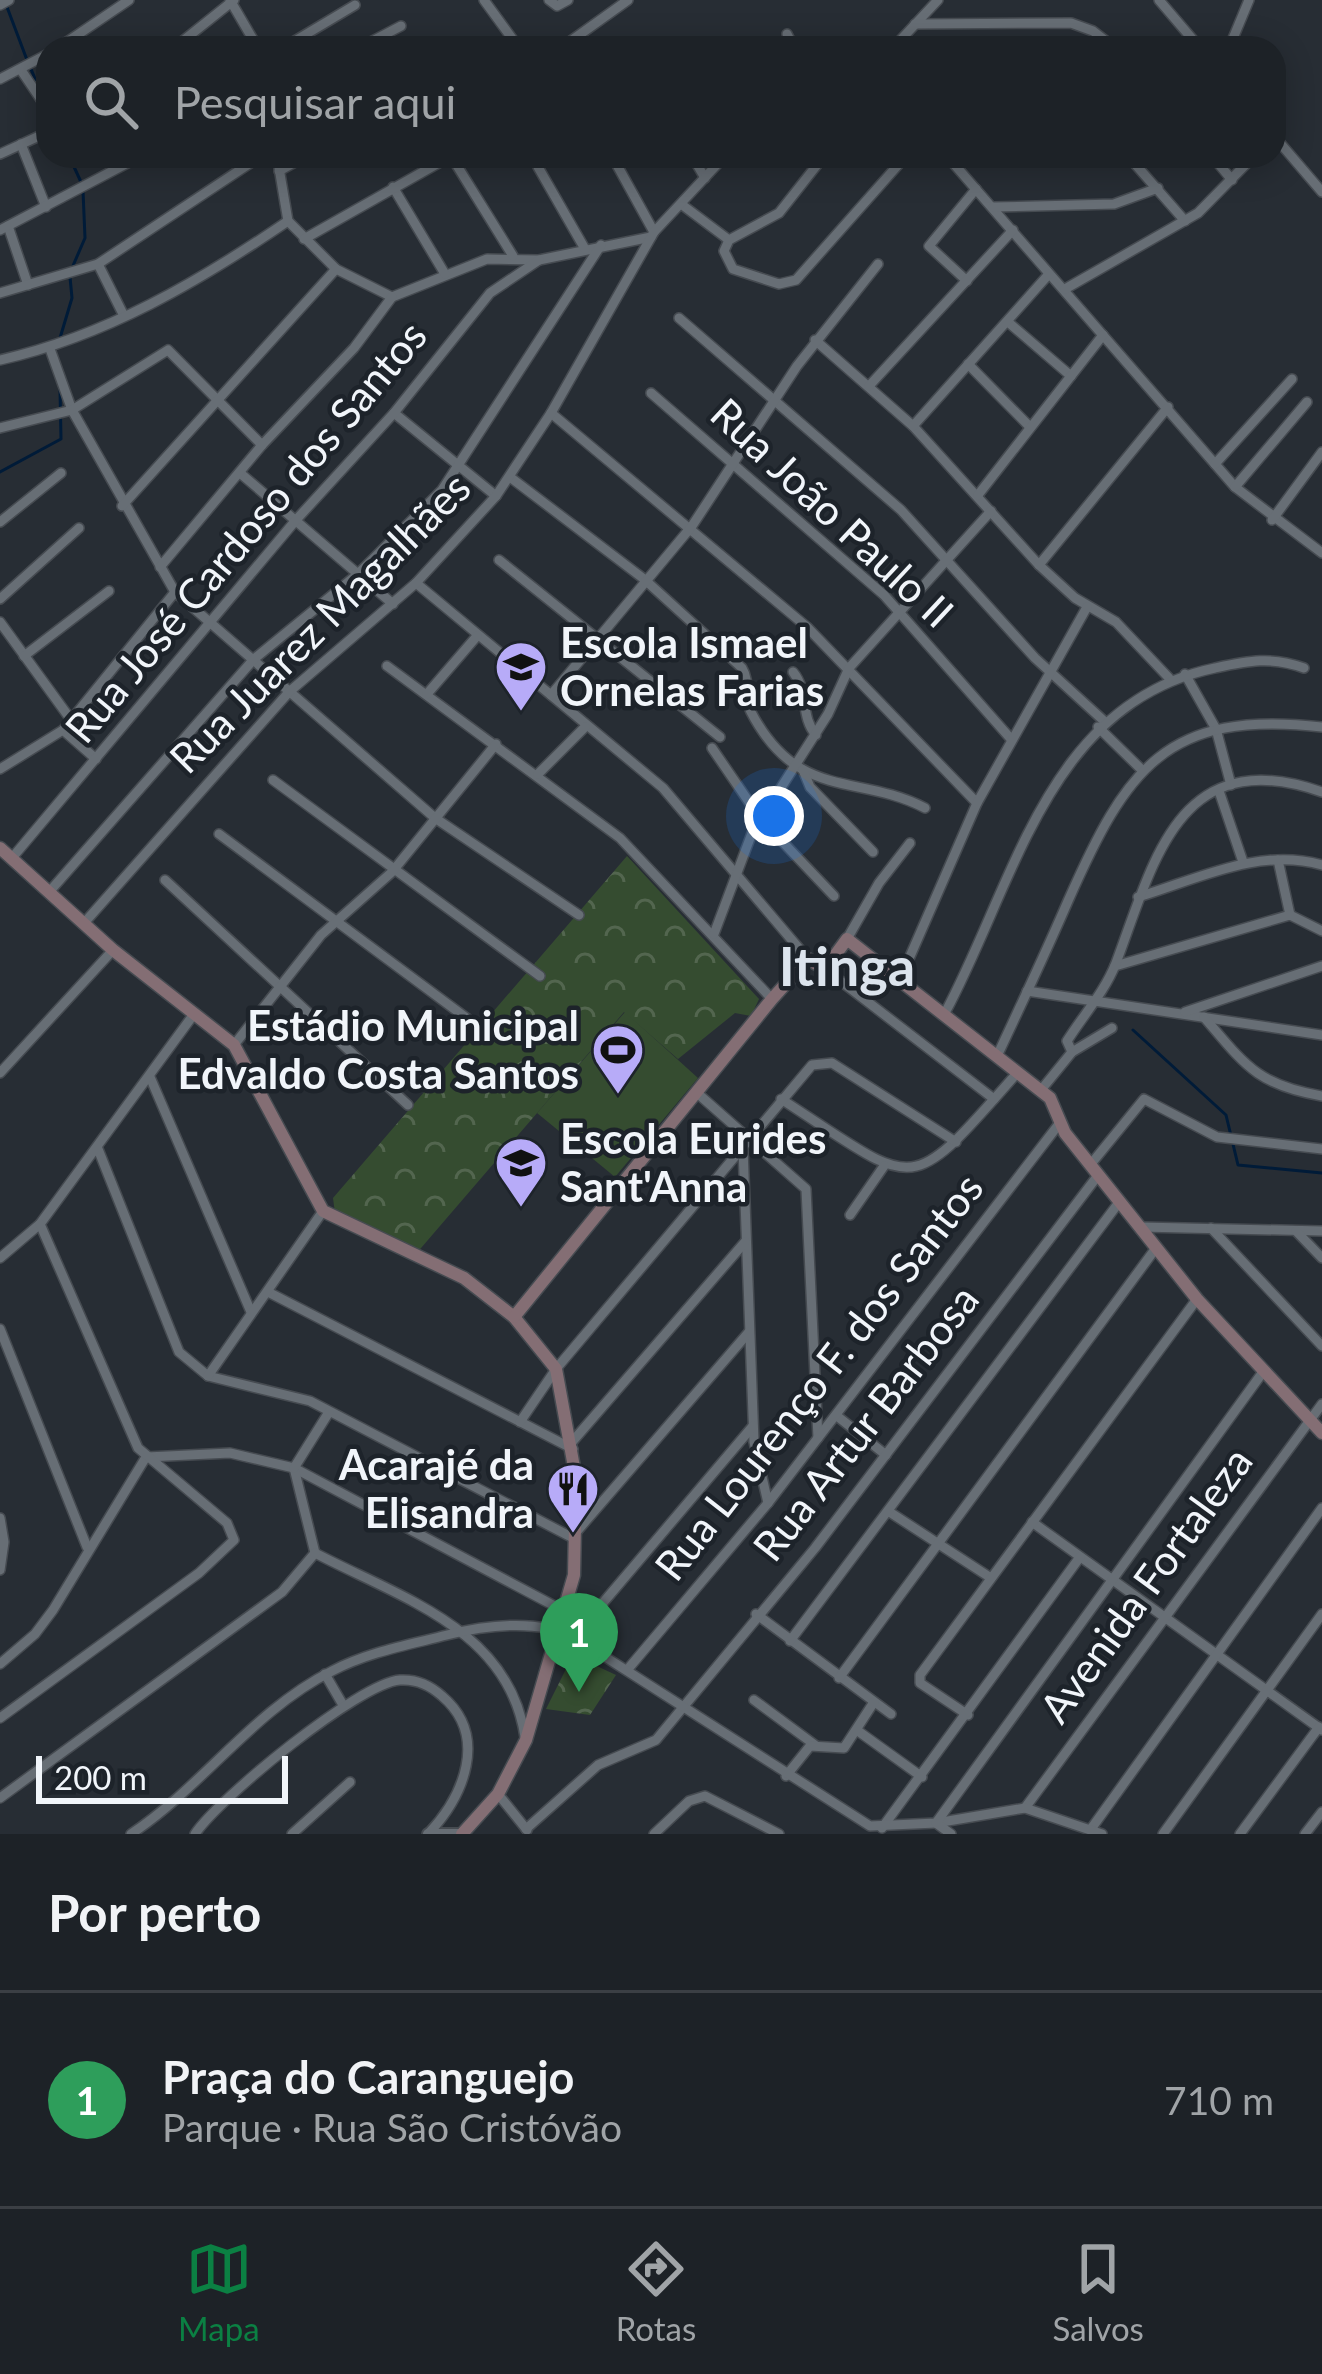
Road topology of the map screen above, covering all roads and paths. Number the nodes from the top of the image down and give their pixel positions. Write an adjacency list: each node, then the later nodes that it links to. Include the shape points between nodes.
1 (9, 0): 11 (street)
2 (129, 0): 15 (street)
3 (484, 0): 20 (street)
4 (549, 0): 5 (street)
5 (568, 0)
6 (628, 0): 21 (street)
7 (938, 0): 13 (street)
8 (1159, 0): 24 (street)
9 (1249, 0): 25 (street)
10 (232, 1): 16 (street); 17 (street)
11 (0, 5)
12 (355, 5): 18 (street)
13 (915, 24): 22 (street); 23 (street, via 1071,23)
14 (401, 26): 19 (street)
15 (76, 36)
16 (189, 36)
17 (251, 36)
18 (303, 36)
19 (382, 36)
20 (510, 36)
21 (578, 36)
22 (904, 36)
23 (1099, 36)
24 (1190, 36)
25 (1234, 36)
26 (36, 61): 27 (street)
27 (22, 70): 28 (street); 29 (street)
28 (0, 80)
29 (36, 92)
30 (36, 137): 31 (street)
31 (21, 144): 33 (street); 58 (street)
32 (1286, 150): 56 (street)
33 (0, 154)
34 (119, 168): 58 (street)
35 (243, 168): 71 (street)
36 (279, 168): 50 (street)
37 (284, 168): 50 (street)
38 (429, 168): 53 (street)
39 (458, 168): 69 (street)
40 (539, 168): 68 (street)
41 (618, 168): 64 (street)
42 (699, 168): 51 (street)
43 (714, 168): 51 (street, Rua Juarez Magalhães)
44 (814, 168): 66 (street, via 778,213)
45 (895, 168): 66 (street, via 791,283 733,269 724,251)
46 (957, 168): 55 (street)
47 (1139, 168): 54 (street)
48 (1222, 168): 52 (street)
49 (1242, 168): 52 (street)
50 (279, 171): 60 (street)
51 (705, 178): 57 (street, Rua Juarez Magalhães)
52 (1232, 180): 61 (street)
53 (393, 187): 65 (street); 74 (street)
54 (1158, 188): 59 (street, via 1114,204); 61 (street)
55 (976, 190): 59 (street); 76 (street, via 929,246)
56 (1322, 191)
57 (681, 204): 64 (street, Rua Juarez Magalhães); 66 (street)
58 (46, 207): 62 (street)
59 (993, 207): 63 (street)
60 (288, 221): 65 (street); 81 (street, via 184,290)
61 (1186, 221): 78 (street)
62 (4, 228): 77 (street)
63 (1012, 230): 75 (street); 76 (street)
64 (653, 235): 67 (street); 99 (street, Rua Juarez Magalhães)
65 (304, 239): 73 (street)
66 (729, 240)
67 (601, 245): 68 (street); 107 (street)
68 (584, 249): 70 (street)
69 (513, 256): 70 (street); 74 (street)
70 (539, 260): 98 (street, Rua José Cardoso dos Santos, via 490,293)
71 (98, 264): 77 (street); 81 (street)
72 (878, 265): 85 (street)
73 (336, 269): 80 (street); 93 (street)
74 (445, 274): 80 (street)
75 (1049, 274): 78 (street); 83 (street)
76 (967, 281): 91 (street)
77 (28, 284): 79 (street)
78 (1065, 289): 84 (street)
79 (0, 293)
80 (392, 297): 103 (street)
81 (124, 316): 86 (street)
82 (679, 318): 94 (street)
83 (1008, 322): 88 (street); 89 (street)
84 (1103, 335): 89 (street); 96 (street)
85 (815, 340): 91 (street); 94 (street)
86 (50, 349): 87 (street); 97 (street)
87 (0, 360)
88 (968, 364): 100 (street); 101 (street)
89 (1071, 376): 101 (street)
90 (1292, 380): 106 (street)
91 (869, 386): 100 (street)
92 (651, 393): 105 (street, Rua João Paulo II)
93 (216, 396): 97 (street, via 168,350); 103 (street); 114 (street)
94 (772, 401): 105 (street); 122 (street)
95 (1307, 403): 111 (street)
96 (1168, 407): 106 (street); 124 (street)
97 (72, 410): 102 (street); 114 (street)
98 (394, 413): 107 (street); 116 (street, Rua José Cardoso dos Santos)
99 (550, 413): 110 (street, Rua Juarez Magalhães); 119 (street)
100 (913, 426): 112 (street)
101 (1030, 427): 112 (street)
102 (0, 428)
103 (262, 445): 109 (street)
104 (1322, 452): 117 (street)
105 (733, 460): 119 (street); 134 (street, Rua João Paulo II)
106 (1215, 464): 111 (street)
107 (460, 467): 113 (street); 126 (street)
108 (61, 473): 118 (street)
109 (240, 473): 116 (street); 125 (street)
110 (510, 478): 113 (street, Rua Juarez Magalhães); 127 (street)
111 (1235, 487): 117 (street)
112 (978, 495): 115 (street)
113 (496, 496): 128 (street, Rua Juarez Magalhães)
114 (122, 506): 125 (street)
115 (991, 511): 122 (street); 124 (street)
116 (296, 520): 126 (street); 136 (street, Rua José Cardoso dos Santos)
117 (1272, 520): 121 (street)
118 (0, 522)
119 (692, 526): 127 (street); 144 (street)
120 (79, 528): 131 (street)
121 (1322, 553)
122 (947, 556): 134 (street); 147 (street)
123 (499, 560): 137 (street)
124 (1039, 566): 133 (street)
125 (160, 567): 130 (street)
126 (358, 574): 132 (street); 142 (street)
127 (644, 579): 137 (street); 167 (street, via 742,668 750,711)
128 (416, 583): 132 (street, Rua Juarez Magalhães); 138 (street)
129 (110, 591): 141 (street)
130 (175, 592): 136 (street); 153 (street)
131 (0, 599)
132 (393, 604): 150 (street, Rua Juarez Magalhães)
133 (1087, 607): 147 (street); 149 (street, via 1115,622)
134 (898, 610): 144 (street); 161 (street, Rua João Paulo II)
135 (0, 622): 139 (street)
136 (210, 624): 142 (street); 165 (street, Rua José Cardoso dos Santos)
137 (598, 635): 152 (street); 160 (street)
138 (477, 636): 151 (street); 152 (street)
139 (14, 642): 140 (street); 141 (street)
140 (0, 654)
141 (25, 656): 153 (street)
142 (254, 659): 150 (street); 189 (street)
143 (387, 666): 151 (street)
144 (849, 668): 159 (street); 175 (street)
145 (1304, 668): 148 (street, via 1269,658)
146 (793, 672): 159 (street)
147 (1051, 674): 154 (street); 161 (street)
148 (1185, 674): 149 (street); 157 (street)
149 (1169, 678): 154 (street)
150 (289, 692): 177 (street); 195 (street, Rua Juarez Magalhães)
151 (427, 694): 162 (street)
152 (551, 695): 155 (street)
153 (68, 717): 158 (street)
154 (1101, 724): 168 (street); 210 (street, via 1050,793)
155 (585, 727): 170 (street); 187 (street, via 663,788)
156 (1322, 727): 157 (street, via 1268,722)
157 (1216, 729): 168 (street); 172 (street)
158 (63, 730): 165 (street); 166 (street)
159 (816, 735): 167 (street)
160 (720, 737)
161 (1011, 740): 175 (street)
162 (496, 744): 170 (street); 177 (street)
163 (712, 748): 178 (street)
164 (0, 758): 166 (street)
165 (96, 759): 182 (street, Rua José Cardoso dos Santos)
166 (14, 761): 169 (street)
167 (800, 768): 176 (street); 178 (street); 181 (street)
168 (1141, 769): 207 (street, via 1102,824)
169 (0, 770)
170 (538, 774): 197 (street, via 638,854)
171 (273, 780): 186 (street)
172 (1231, 784): 173 (street); 174 (street, via 1281,782)
173 (1219, 791): 184 (street); 191 (street, via 1170,828)
174 (1322, 792)
175 (977, 803): 205 (street)
176 (925, 808)
177 (435, 818): 186 (street); 192 (street)
178 (760, 818): 187 (street); 190 (street)
179 (219, 834): 194 (street)
180 (910, 843): 198 (street)
181 (873, 852)
182 (6, 853): 189 (main road)
183 (1278, 860): 184 (street); 185 (street); 193 (street)
184 (1244, 862): 191 (street)
185 (1322, 865)
186 (392, 872): 194 (street); 204 (street)
187 (735, 872): 197 (street); 200 (street)
188 (165, 880): 206 (street)
189 (50, 891): 195 (main road)
190 (833, 896)
191 (1138, 897): 202 (street)
192 (580, 915)
193 (1290, 915): 196 (street); 202 (street)
194 (341, 921): 206 (street); 215 (street)
195 (85, 922): 199 (main road)
196 (1322, 931)
197 (714, 934): 208 (street)
198 (847, 939): 203 (main road); 205 (main road)
199 (113, 950): 212 (main road); 220 (street)
200 (808, 959): 203 (main road); 208 (main road)
201 (1322, 965): 211 (street)
202 (1115, 966): 209 (street)
203 (825, 969): 227 (street)
204 (540, 976)
205 (901, 977): 210 (main road)
206 (281, 986): 217 (street); 228 (street)
207 (1028, 991): 209 (street); 219 (street)
208 (772, 999): 224 (main road)
209 (1098, 1000): 211 (street); 218 (street, via 1068,1039)
210 (946, 1011): 219 (main road)
211 (1184, 1012): 213 (street)
212 (194, 1014): 217 (main road); 222 (street)
213 (1204, 1018): 216 (street); 225 (street, via 1255,1076)
214 (1112, 1028): 218 (street)
215 (488, 1034)
216 (1322, 1035)
217 (234, 1045): 238 (main road)
218 (1072, 1052): 223 (street)
219 (998, 1054): 221 (main road)
220 (0, 1072)
221 (1018, 1072): 223 (main road); 227 (street)
222 (150, 1077): 234 (street); 253 (street)
223 (1041, 1090): 229 (main road)
224 (696, 1092): 230 (street); 254 (main road)
225 (1322, 1096)
226 (781, 1099): 230 (street); 231 (street, via 812,1065 832,1063); 235 (street)
227 (994, 1099): 231 (street)
228 (408, 1105)
229 (1059, 1124): 236 (main road); 263 (street, Rua Lourenço F. dos Santos)
230 (751, 1138): 232 (street); 268 (street, via 808,1197)
231 (956, 1142): 235 (street, via 912,1170)
232 (743, 1148): 245 (street); 258 (street)
233 (1322, 1149): 236 (street, Rua Artur Barbosa, via 1196,1128 1144,1099)
234 (98, 1150): 240 (street); 260 (street, via 179,1352)
235 (884, 1166): 239 (street)
236 (1095, 1169): 237 (main road); 270 (street, Rua Artur Barbosa)
237 (1120, 1202): 241 (main road); 275 (street)
238 (323, 1211): 251 (street); 254 (main road, via 450,1270)
239 (850, 1215)
240 (40, 1225): 247 (street); 271 (street)
241 (1141, 1227): 242 (street); 246 (main road)
242 (1211, 1228): 243 (street); 257 (street)
243 (1296, 1231): 244 (street); 248 (street)
244 (1322, 1231)
245 (747, 1240): 249 (street); 250 (street)
246 (1156, 1248): 252 (main road); 279 (street)
247 (0, 1258)
248 (1322, 1258)
249 (720, 1273): 250 (street); 269 (street)
250 (748, 1280): 256 (street)
251 (268, 1292): 253 (street); 265 (street)
252 (1197, 1299): 259 (main road); 277 (street)
253 (251, 1312): 260 (street)
254 (514, 1317): 258 (main road)
255 (0, 1329): 280 (street)
256 (749, 1332): 266 (street); 278 (street)
257 (1322, 1346)
258 (556, 1369): 265 (street); 269 (main road)
259 (1263, 1372): 264 (main road); 285 (street)
260 (208, 1376): 262 (street)
261 (1322, 1404): 264 (street, Avenida Fortaleza)
262 (329, 1412): 272 (street); 278 (street)
263 (837, 1416): 268 (street, Rua Lourenço F. dos Santos); 270 (street)
264 (1308, 1418): 267 (main road); 289 (street, Avenida Fortaleza)
265 (520, 1422): 269 (street)
266 (753, 1426): 273 (street); 291 (street)
267 (1322, 1433)
268 (818, 1439): 273 (street, Rua Lourenço F. dos Santos)
269 (573, 1445): 278 (main road)
270 (886, 1455): 287 (street, Rua Artur Barbosa)
271 (146, 1457): 272 (street, via 230,1453); 280 (street); 305 (street, via 227,1523 231,1546)
272 (294, 1468): 281 (street); 286 (street)
273 (768, 1504): 295 (street, Rua Lourenço F. dos Santos)
274 (1322, 1508): 293 (street)
275 (888, 1511): 279 (street); 292 (street)
276 (0, 1518): 283 (street)
277 (1032, 1522): 282 (street); 284 (street)
278 (578, 1536): 286 (main road)
279 (936, 1543): 284 (street); 297 (street)
280 (87, 1547): 294 (street, via 35,1634)
281 (315, 1553): 290 (street); 314 (street, via 282,1592)
282 (1080, 1556): 285 (street); 304 (street)
283 (0, 1570)
284 (991, 1578): 304 (street, via 919,1678)
285 (1114, 1580): 289 (street); 318 (street)
286 (566, 1612): 291 (main road)
287 (756, 1614): 292 (street); 302 (street, Rua Artur Barbosa)
288 (1322, 1614): 298 (street)
289 (1163, 1616): 293 (street); 315 (street, Avenida Fortaleza)
290 (465, 1630): 291 (street); 296 (street); 308 (street, via 508,1678)
291 (568, 1634): 295 (street); 308 (main road)
292 (790, 1641): 297 (street)
293 (1215, 1654): 298 (street); 319 (street)
294 (0, 1664)
295 (628, 1669): 302 (street)
296 (325, 1675): 301 (street); 317 (street)
297 (839, 1678): 300 (street)
298 (1266, 1692): 306 (street); 331 (street)
299 (754, 1700): 309 (street)
300 (874, 1702): 303 (street); 307 (street)
301 (344, 1705): 325 (street); 327 (street, via 380,1684 414,1681 456,1712 466,1734 465,1778)
302 (679, 1706): 310 (street); 320 (street, Rua Artur Barbosa, via 656,1740 598,1765)
303 (890, 1714)
304 (968, 1715): 311 (street)
305 (0, 1718)
306 (1321, 1726): 332 (street)
307 (858, 1731): 309 (street, via 838,1751); 311 (street)
308 (526, 1740): 313 (main road)
309 (815, 1744): 310 (street)
310 (786, 1776): 321 (street)
311 (922, 1777): 321 (street)
312 (350, 1782): 326 (street)
313 (498, 1794): 320 (street); 328 (main road)
314 (0, 1798)
315 (1025, 1808): 318 (street); 319 (street)
316 (1322, 1812): 333 (street)
317 (154, 1819): 323 (street); 324 (street)
318 (936, 1823): 321 (street); 330 (street)
319 (1096, 1831)
320 (528, 1832)
321 (879, 1832)
322 (658, 1833): 329 (street, via 705,1796)
323 (131, 1834)
324 (148, 1834)
325 (195, 1834)
326 (292, 1834)
327 (428, 1834): 328 (street)
328 (462, 1834)
329 (779, 1834)
330 (951, 1834)
331 (1163, 1834)
332 (1240, 1834)
333 (1305, 1834)

